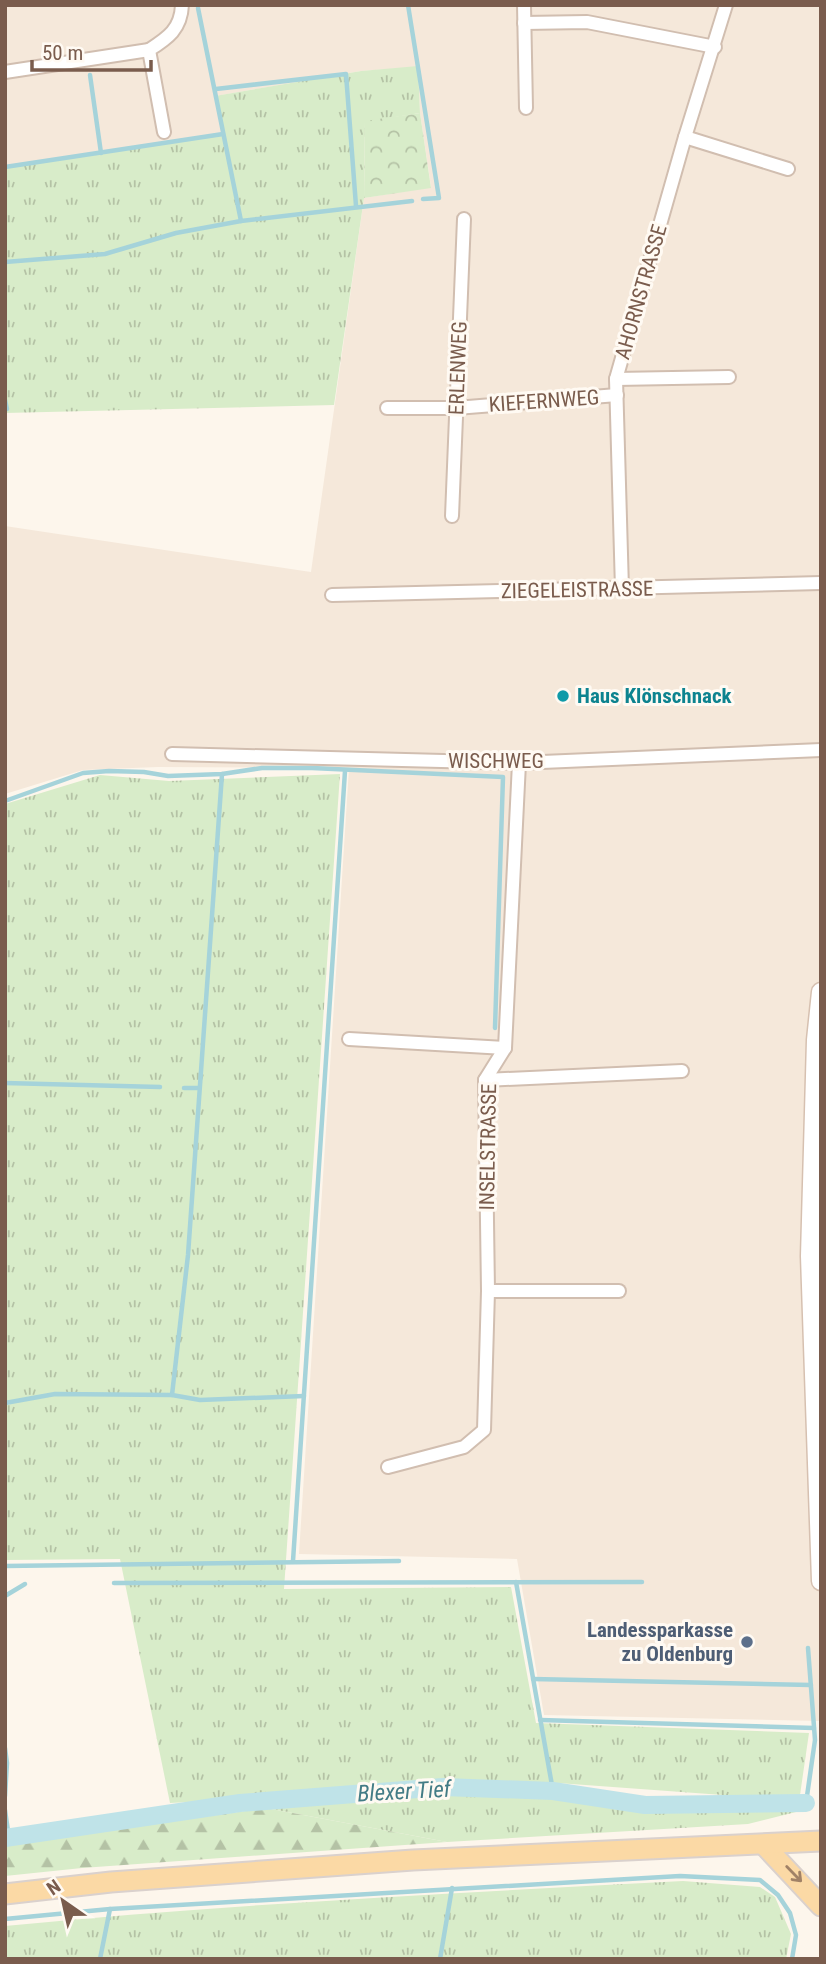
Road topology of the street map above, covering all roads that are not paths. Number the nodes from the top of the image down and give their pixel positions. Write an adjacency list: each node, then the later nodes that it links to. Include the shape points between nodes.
1 (182, 5): 6 (street, via 180,22)
2 (524, 5): 4 (street)
3 (726, 5): 5 (street, AHORNSTRASSE)
4 (524, 23): 5 (street, via 587,22); 8 (street)
5 (715, 47): 10 (street, AHORNSTRASSE)
6 (149, 50): 7 (street); 9 (street)
7 (5, 72)
8 (526, 108)
9 (164, 132)
10 (685, 136): 11 (street); 14 (street, AHORNSTRASSE)
11 (788, 169)
12 (464, 219): 17 (street, ERLENWEG)
13 (729, 377): 14 (street)
14 (616, 379): 15 (street, AHORNSTRASSE)
15 (617, 395): 17 (street, KIEFERNWEG); 20 (street, AHORNSTRASSE)
16 (387, 408): 17 (street, KIEFERNWEG)
17 (456, 408): 18 (street, ERLENWEG)
18 (452, 516)
19 (821, 583): 20 (street, ZIEGELEISTRASSE)
20 (622, 589): 21 (street, ZIEGELEISTRASSE)
21 (332, 595)
22 (821, 750): 24 (street, WISCHWEG)
23 (172, 754): 24 (street, WISCHWEG)
24 (519, 763): 27 (street, INSELSTRASSE)
25 (821, 992): 33 (street, via 810,1256)
26 (349, 1039): 27 (street)
27 (505, 1048): 29 (street, INSELSTRASSE)
28 (682, 1071): 29 (street)
29 (485, 1080): 30 (street, INSELSTRASSE)
30 (488, 1291): 31 (street); 32 (street, INSELSTRASSE, via 484,1430 464,1447)
31 (619, 1291)
32 (388, 1467)
33 (821, 1581)
34 (821, 1841): 35 (main road)
35 (764, 1844): 36 (main road, via 413,1860); 37 (main road, one-way to 37)
36 (5, 1894)
37 (821, 1906)

